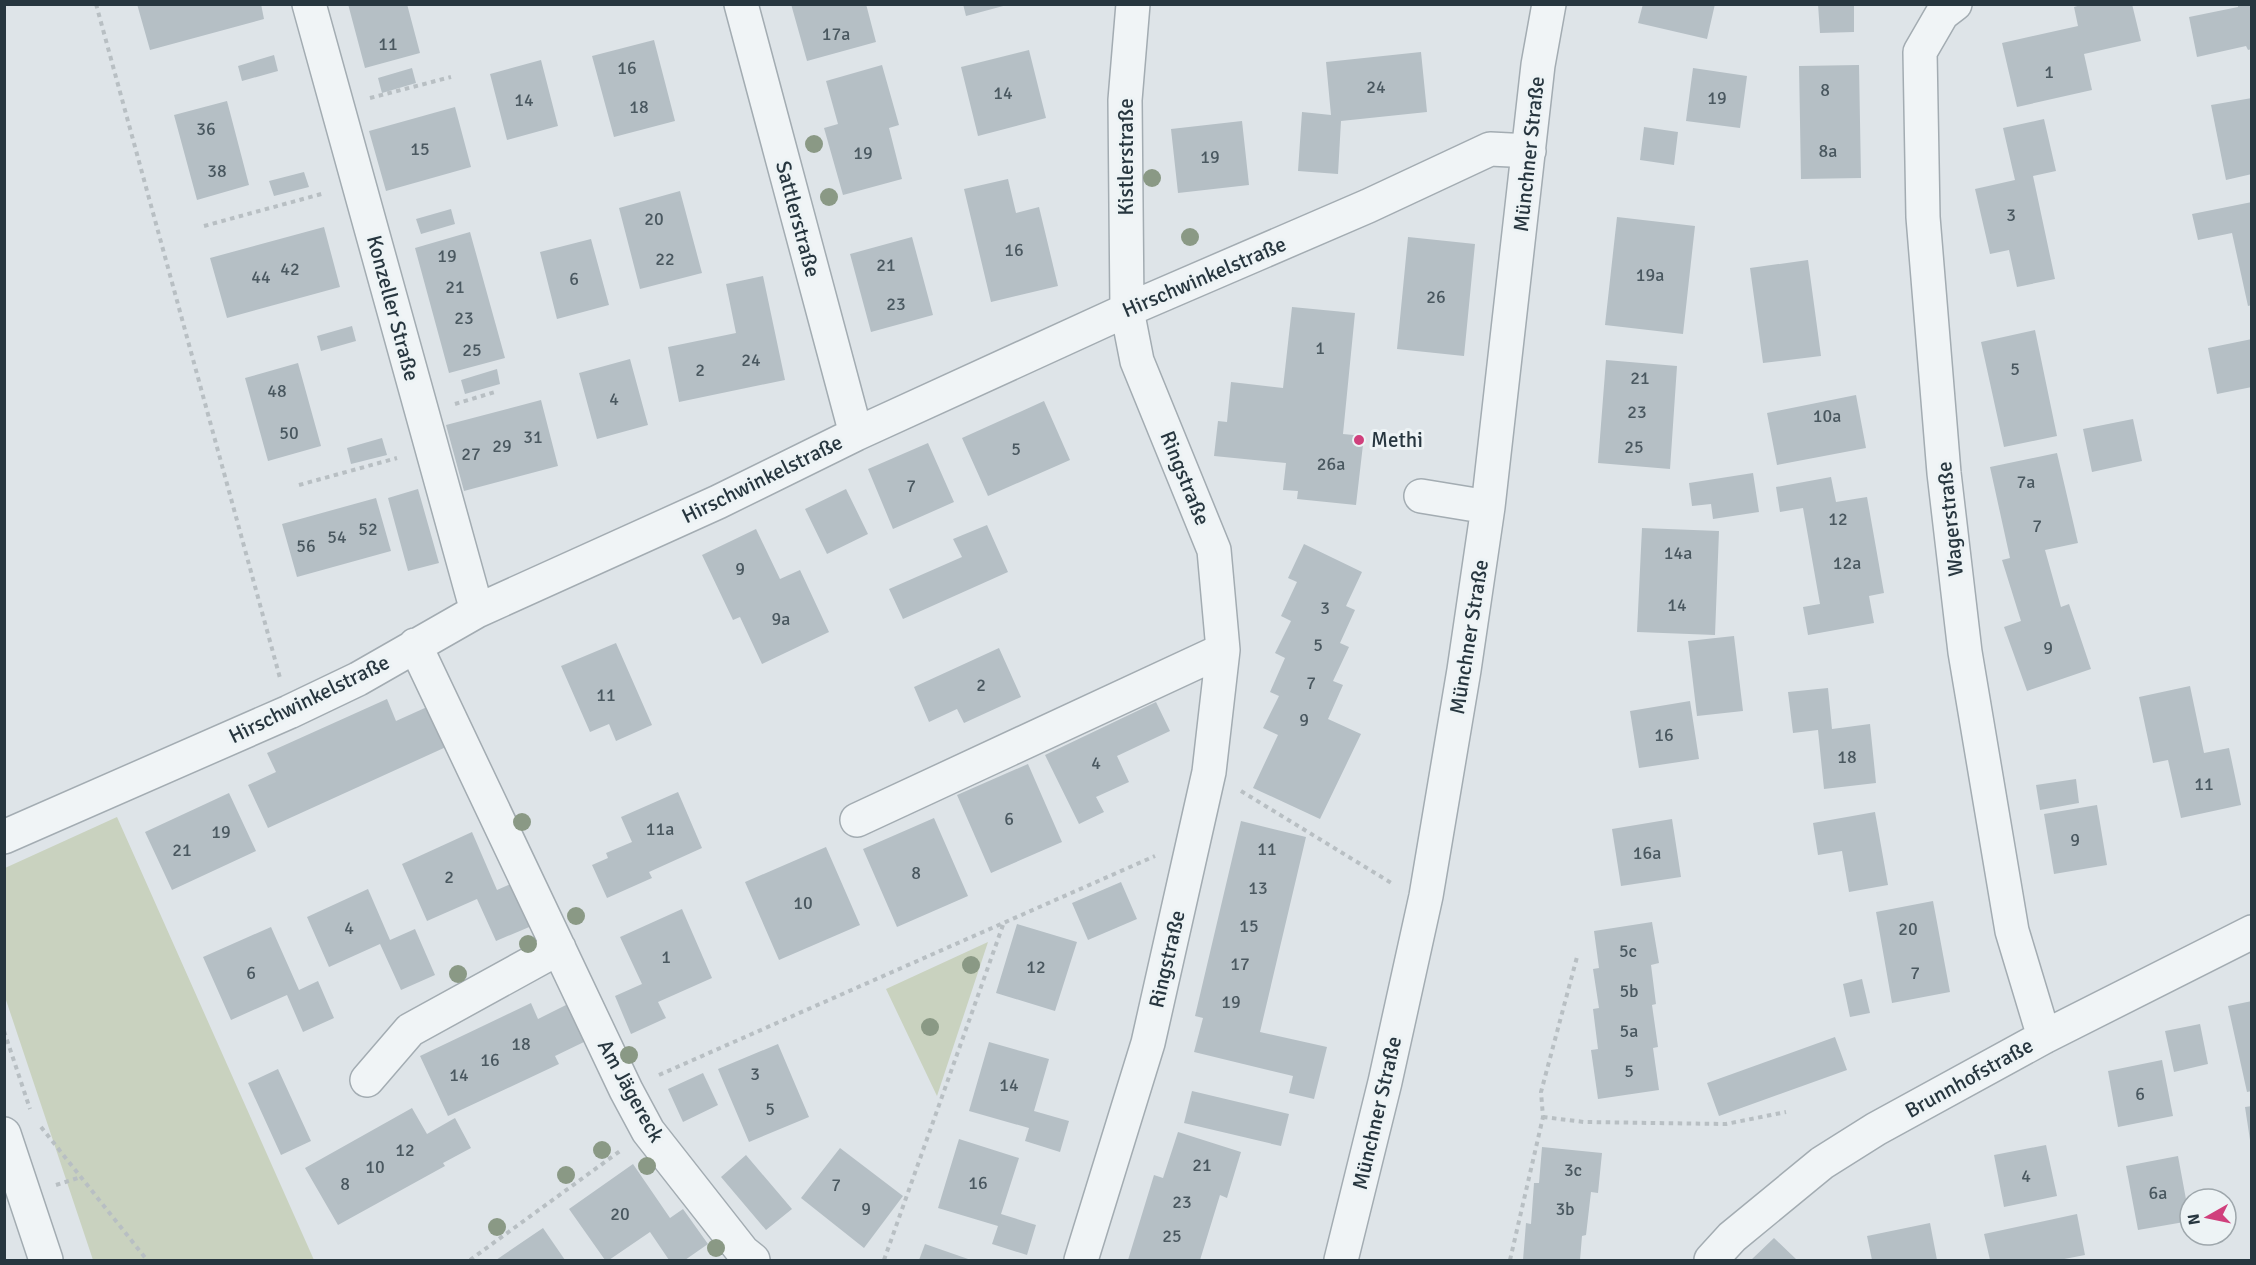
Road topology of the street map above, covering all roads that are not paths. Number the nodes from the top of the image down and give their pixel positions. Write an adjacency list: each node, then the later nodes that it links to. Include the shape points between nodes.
1 (309, 4): 11 (street, Konzeller Straße)
2 (741, 4): 8 (street, Sattlerstraße)
3 (1133, 4): 7 (street, Kistlerstraße, via 1125,100)
4 (1549, 4): 6 (street, Münchner Straße)
5 (1955, 4): 18 (street, Wagerstraße, via 1942,14 1920,52 1923,217 1944,473 1965,652 2012,931)
6 (1529, 151): 7 (street, Hirschwinkelstraße, via 1490,149); 10 (street, Münchner Straße)
7 (1127, 310): 8 (street, Hirschwinkelstraße); 13 (street, Ringstraße, via 1137,361 1214,550)
8 (856, 434): 11 (street, Hirschwinkelstraße, via 718,502)
9 (1421, 496): 10 (street)
10 (1488, 507): 24 (street, Münchner Straße, via 1426,896)
11 (477, 611): 12 (street, Hirschwinkelstraße)
12 (416, 645): 15 (street, Hirschwinkelstraße, via 358,679 289,712); 17 (street, Am Jägereck)
13 (1223, 650): 14 (street); 23 (street, Ringstraße, via 1209,772 1148,1043)
14 (857, 820)
15 (4, 837)
16 (2252, 932): 18 (street, Brunnhofstraße)
17 (559, 948): 19 (street, via 410,1029); 21 (street, Am Jägereck, via 648,1131)
18 (2044, 1037): 25 (street, Brunnhofstraße, via 1876,1128 1822,1163 1732,1237)
19 (367, 1080)
20 (4, 1134): 22 (street)
21 (744, 1258)
22 (46, 1260)
23 (1081, 1260)
24 (1341, 1260)
25 (1711, 1260)

